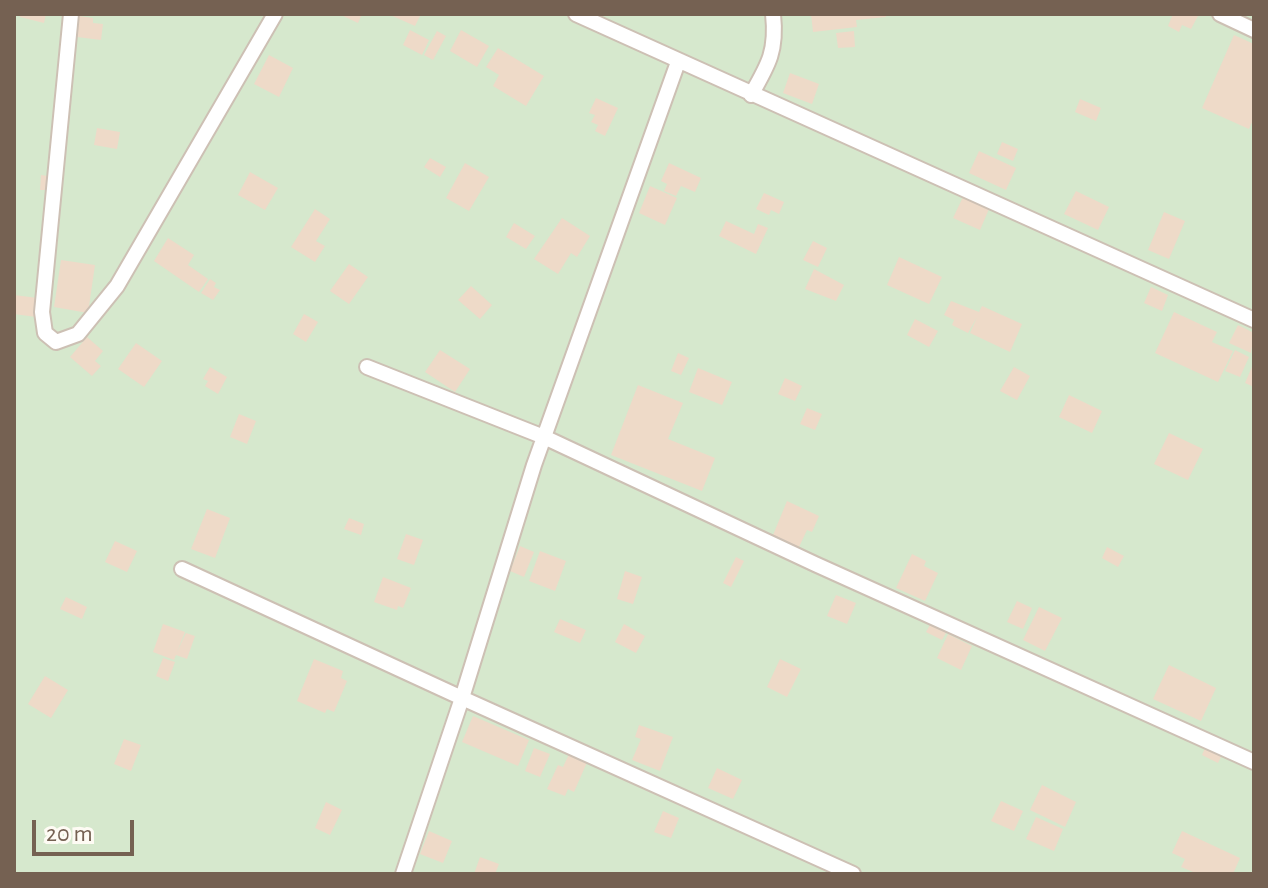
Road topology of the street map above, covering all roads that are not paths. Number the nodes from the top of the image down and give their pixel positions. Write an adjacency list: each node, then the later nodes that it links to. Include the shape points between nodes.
1 (71, 14): 2 (lane, via 42,312 45,333 56,342 78,334 117,286)
2 (275, 14)
3 (576, 14): 7 (lane)
4 (773, 14): 8 (lane, via 771,61)
5 (1220, 14): 6 (lane)
6 (1254, 30)
7 (678, 62): 8 (lane); 11 (lane)
8 (751, 95): 9 (lane)
9 (1254, 320)
10 (367, 367): 11 (lane)
11 (544, 437): 13 (lane); 14 (lane)
12 (182, 569): 13 (lane)
13 (462, 698): 15 (lane); 16 (lane)
14 (1254, 762)
15 (403, 874)
16 (853, 874)

